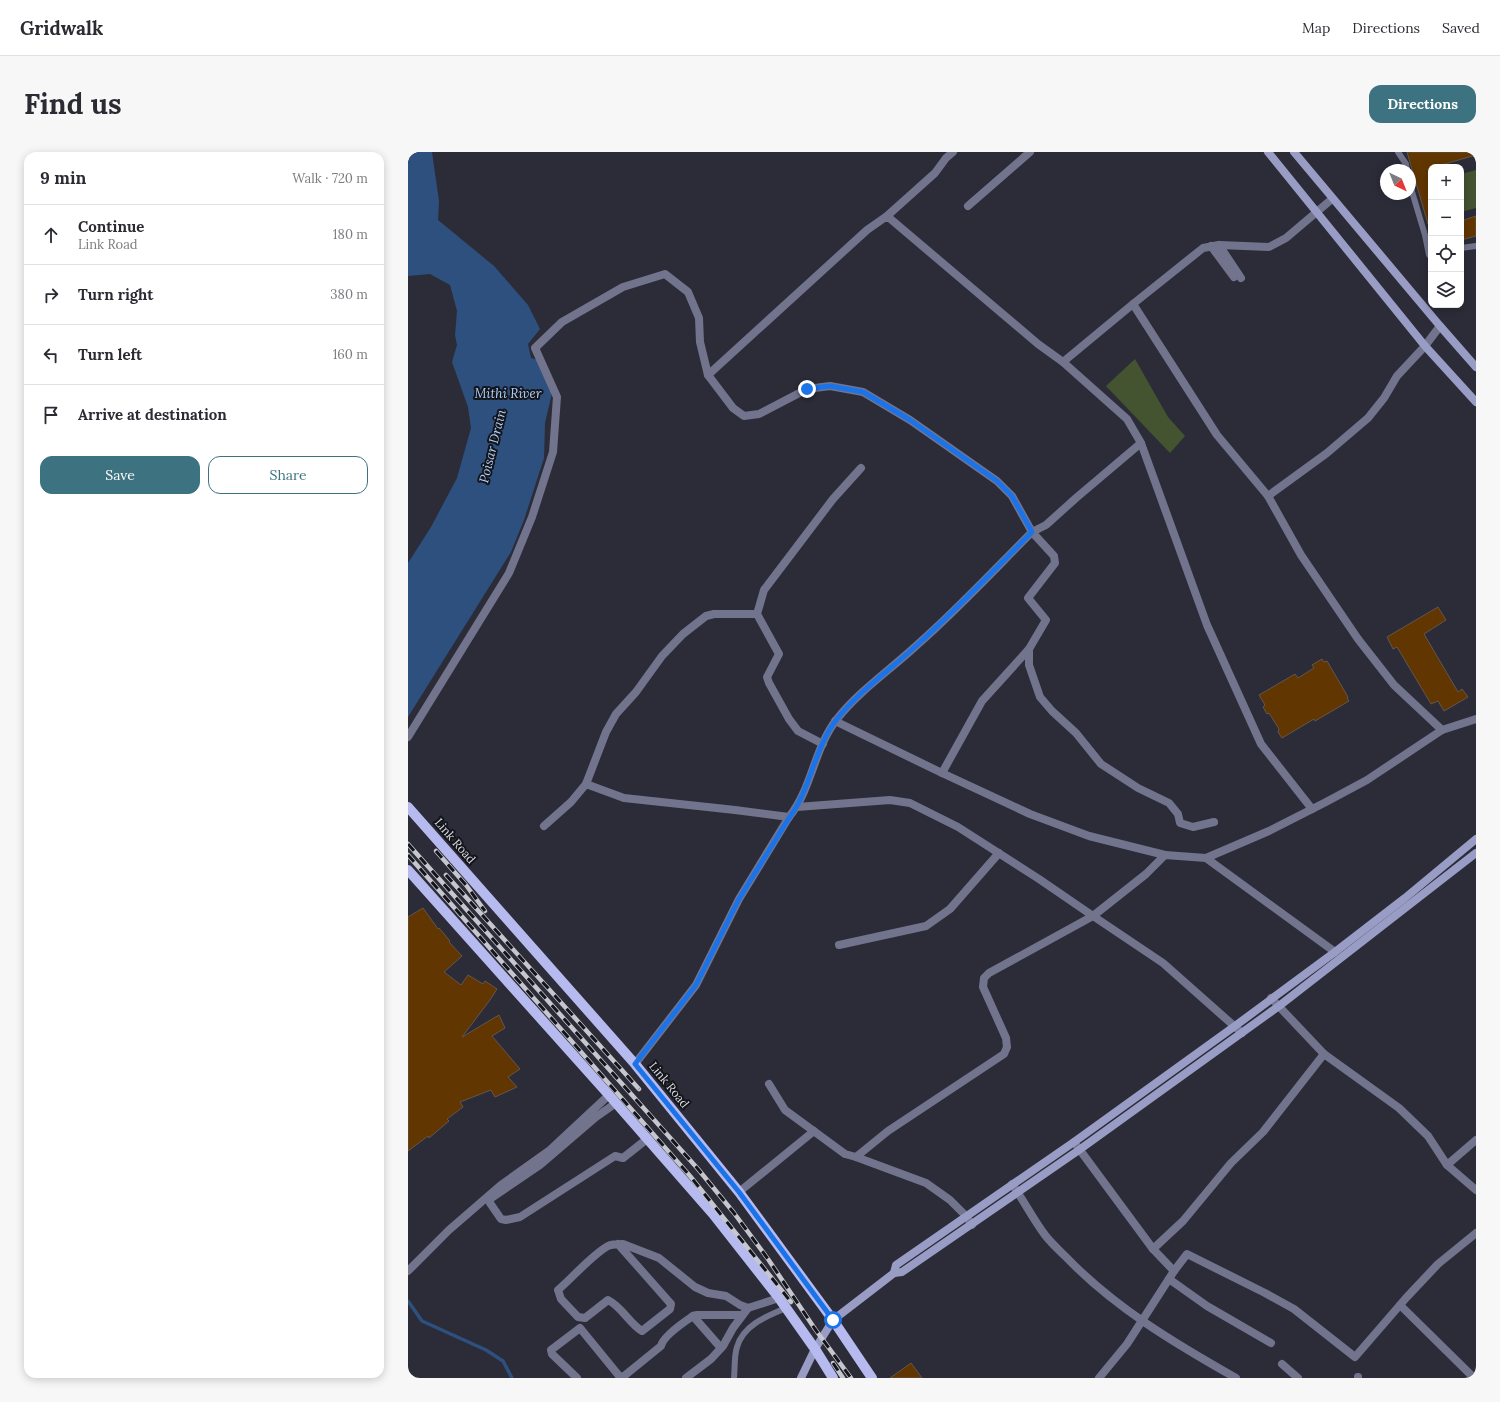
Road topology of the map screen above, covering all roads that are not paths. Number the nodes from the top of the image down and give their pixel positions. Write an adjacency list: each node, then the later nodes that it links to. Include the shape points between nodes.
1 (1030, 152): 9 (street)
2 (1268, 152): 10 (street)
3 (1294, 152): 7 (street)
4 (1398, 152): 6 (lane)
5 (947, 154): 11 (street, via 935,173)
6 (1406, 164)
7 (1332, 199): 10 (street); 18 (street)
8 (1414, 200): 15 (lane)
9 (968, 206)
10 (1317, 213): 12 (street, via 1286,238 1269,247); 19 (street)
11 (887, 216): 20 (street, via 1038,344); 22 (street, via 867,230)
12 (1215, 245): 16 (street); 17 (street, via 1203,248)
13 (1476, 246): 14 (lane)
14 (1464, 248)
15 (1428, 250)
16 (1237, 278)
17 (1133, 304): 20 (street); 26 (street, via 1217,435)
18 (1440, 326): 19 (street); 21 (street)
19 (1424, 346): 23 (street); 26 (street, via 1397,376 1368,418)
20 (1063, 362): 24 (street, via 1127,420)
21 (1476, 367)
22 (708, 375): 27 (street, via 733,408 744,416 760,414 807,389 830,386 863,392 910,420 997,481 1012,496); 33 (street, via 700,342 699,318 688,292 665,274 623,287 562,322 535,348 557,397 553,452 532,517 509,573)
23 (1476, 402)
24 (1141, 443): 27 (street, via 1046,525); 39 (street, via 1207,625 1261,744)
25 (861, 468): 28 (street, via 833,499 764,590)
26 (1268, 496): 32 (street, via 1300,555 1358,639 1394,685)
27 (1032, 532): 29 (street, via 1054,556 1055,563 1028,598 1046,620); 31 (street, via 918,645 850,703)
28 (758, 614): 34 (street, via 779,654 767,677 769,683 798,731); 36 (street, via 706,616 683,634 616,714 606,732)
29 (1029, 648): 35 (street, via 982,701); 41 (street, via 1029,665 1040,697 1076,733 1101,764 1138,788 1169,803 1178,814 1180,823 1193,827)
30 (1476, 719): 32 (street)
31 (835, 721): 34 (street); 35 (street)
32 (1442, 730): 39 (street, via 1367,780)
33 (408, 737)
34 (823, 744): 38 (street)
35 (942, 773): 46 (street, via 1030,814 1082,833)
36 (586, 784): 40 (street, via 624,798); 42 (street, via 571,802)
37 (408, 807): 63 (main road, Link Road)
38 (797, 807): 40 (street); 44 (street, via 890,800 910,803 958,827)
39 (1312, 809): 47 (street)
40 (789, 818): 63 (street, via 739,899 696,985)
41 (1214, 822)
42 (544, 826)
43 (1476, 839): 48 (street)
44 (999, 853): 52 (street); 54 (street, via 950,909 926,926)
45 (1476, 853): 50 (street)
46 (1165, 855): 47 (street); 52 (street, via 1146,874)
47 (1206, 858): 55 (street)
48 (1440, 869): 50 (street); 51 (street)
49 (408, 870): 67 (main road)
50 (1446, 876): 51 (street)
51 (1407, 901): 53 (street)
52 (1093, 916): 60 (street, via 1163,964); 75 (street, via 984,978 983,987 1006,1038 1007,1047 1004,1054 888,1131)
53 (1371, 930): 55 (street); 57 (street)
54 (839, 944)
55 (1335, 952): 56 (street)
56 (1310, 970): 57 (street); 58 (street)
57 (1316, 976): 59 (street)
58 (1271, 998): 59 (street); 60 (street)
59 (1278, 1006): 61 (street); 62 (street)
60 (1235, 1026): 61 (street); 64 (street)
61 (1242, 1033): 65 (street)
62 (1324, 1054): 76 (street, via 1399,1108 1428,1136); 85 (street, via 1263,1132 1231,1163 1183,1221)
63 (635, 1064): 79 (main road, Link Road)
64 (1173, 1070): 65 (street); 68 (street)
65 (1178, 1078): 69 (street)
66 (769, 1084): 70 (street, via 785,1110)
67 (613, 1099): 71 (main road); 71 (street, via 596,1117 540,1164 490,1199 501,1219 520,1217 615,1156 623,1158); 86 (street, via 550,1150 501,1185 449,1230)
68 (1124, 1106): 69 (street); 73 (street)
69 (1128, 1114): 74 (street)
70 (814, 1131): 75 (street, via 845,1154); 79 (street)
71 (648, 1139): 90 (main road, via 713,1214)
72 (1476, 1140): 76 (street)
73 (1074, 1142): 74 (street); 77 (street)
74 (1079, 1150): 80 (street); 85 (street)
75 (856, 1157): 81 (street, via 926,1183 950,1200)
76 (1447, 1165): 78 (street)
77 (1012, 1184): 80 (street); 81 (street)
78 (1476, 1190)
79 (739, 1192): 96 (main road, Link Road)
80 (1018, 1192): 82 (street); 97 (street, via 1046,1236 1083,1275)
81 (966, 1216): 82 (street); 88 (street, via 896,1264)
82 (972, 1225): 88 (street, via 902,1272)
83 (1476, 1233): 91 (street, via 1438,1264)
84 (618, 1244): 84 (street, via 608,1246 596,1255 558,1290 561,1299 578,1317 585,1318 608,1300 642,1331 670,1309 671,1304); 92 (street, via 659,1258 695,1287 708,1293 726,1296)
85 (1153, 1249): 87 (street)
86 (408, 1271)
87 (1174, 1271): 89 (street); 91 (street, via 1187,1254 1294,1309 1355,1357)
88 (894, 1273): 96 (street)
89 (1169, 1279): 97 (street); 98 (street, via 1207,1306)
90 (779, 1298): 92 (street); 93 (main road)
91 (1400, 1305): 111 (street)
92 (748, 1308): 94 (street)
93 (786, 1308): 100 (main road); 104 (lane, via 749,1327 742,1334 736,1348)
94 (742, 1315): 95 (street); 99 (street)
95 (693, 1316): 99 (street); 102 (street, via 662,1342 661,1346 620,1377 580,1328 576,1330 551,1350)
96 (833, 1320): 100 (street); 107 (main road, Link Road)
97 (1142, 1321): 108 (street); 109 (street)
98 (1271, 1343)
99 (721, 1348): 103 (street)
100 (815, 1349): 105 (street); 106 (main road)
101 (1282, 1364): 110 (street)
102 (577, 1378)
103 (686, 1378)
104 (734, 1378)
105 (801, 1378)
106 (833, 1378)
107 (872, 1378)
108 (1100, 1378)
109 (1236, 1378)
110 (1298, 1378)
111 (1474, 1378)

